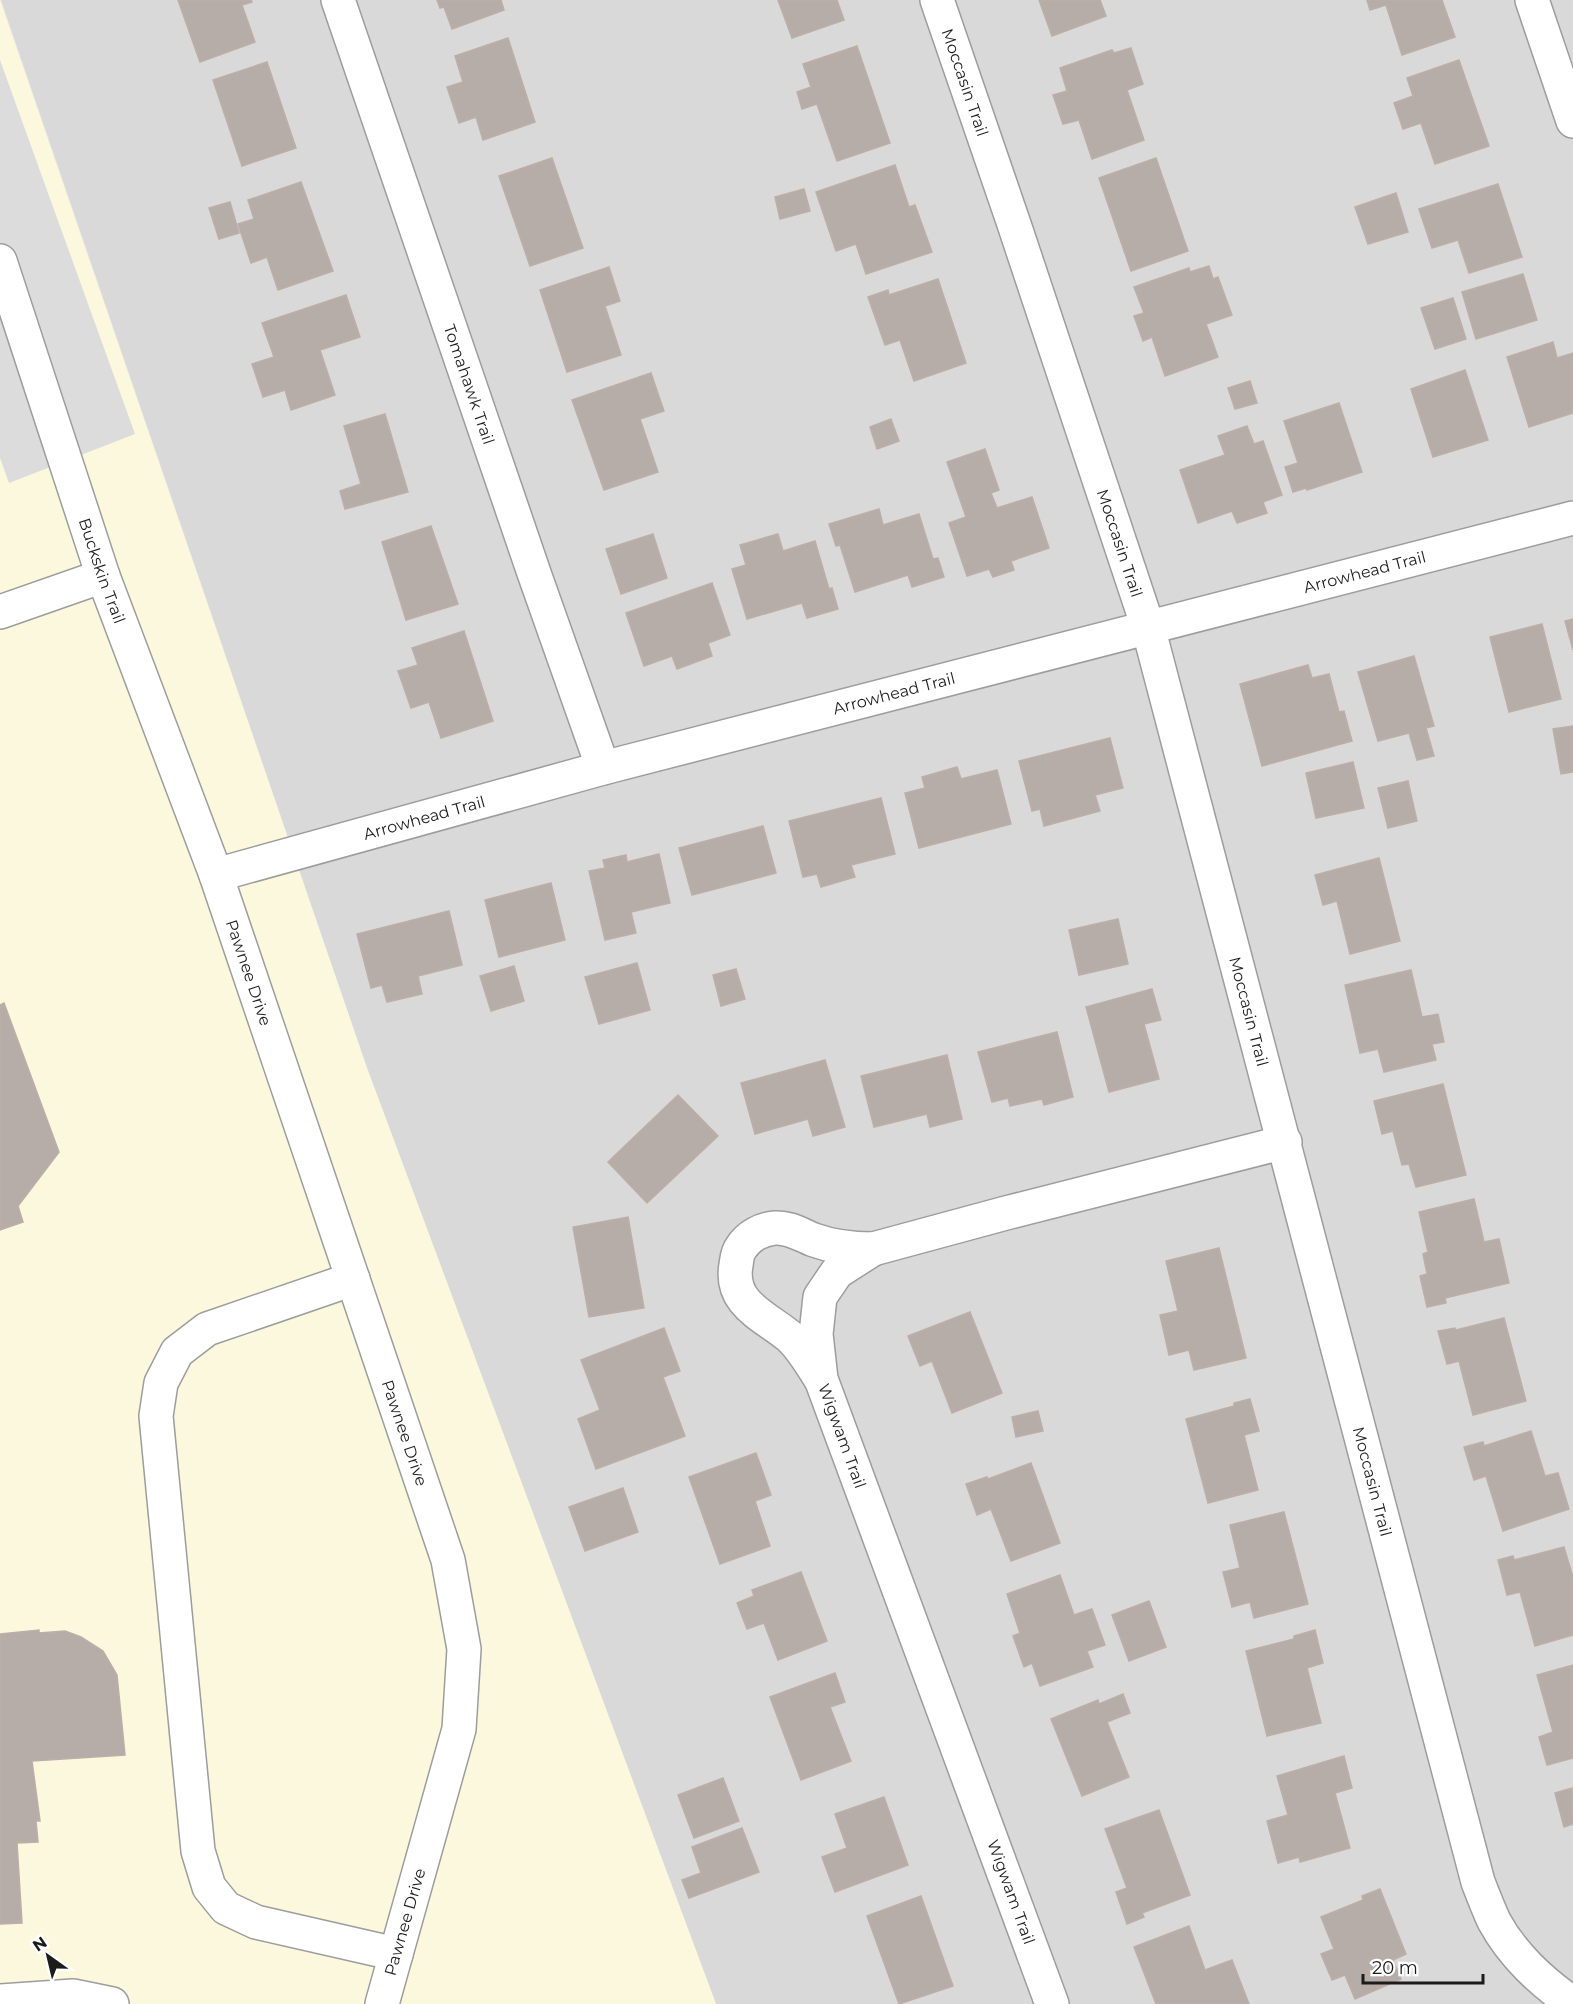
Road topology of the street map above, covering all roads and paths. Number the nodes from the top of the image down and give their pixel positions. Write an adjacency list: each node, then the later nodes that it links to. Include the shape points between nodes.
1 (338, 0): 10 (street, Tomahawk Trail)
2 (938, 0): 9 (street, Moccasin Trail)
3 (1532, 0): 4 (street)
4 (1573, 122)
5 (0, 261): 7 (street, Buckskin Trail)
6 (1573, 518): 9 (street, Arrowhead Trail)
7 (103, 576): 8 (street); 11 (street, Buckskin Trail)
8 (0, 612)
9 (1148, 627): 10 (street, Arrowhead Trail); 12 (street, Moccasin Trail)
10 (603, 768): 11 (street, Arrowhead Trail)
11 (216, 875): 14 (street, Pawnee Drive)
12 (1285, 1142): 13 (street, Wigwam Trail); 21 (street, Moccasin Trail, via 1478,1882 1494,1921 1518,1958 1545,1985)
13 (873, 1249): 15 (street, Wigwam Trail, via 837,1272 820,1297 816,1334); 15 (street, via 854,1250 776,1228 752,1236 738,1252 734,1278 741,1299 791,1339)
14 (353, 1279): 16 (street, Pawnee Drive, via 448,1560 464,1649 459,1729); 16 (street, via 207,1329 177,1352 161,1383 156,1416 198,1851 209,1887 226,1908 256,1922)
15 (821, 1379): 20 (street, Wigwam Trail)
16 (396, 1954): 19 (street, Pawnee Drive)
17 (0, 2001): 18 (street, via 73,1995)
18 (112, 2004)
19 (381, 2004)
20 (1053, 2004)
21 (1573, 2004)

